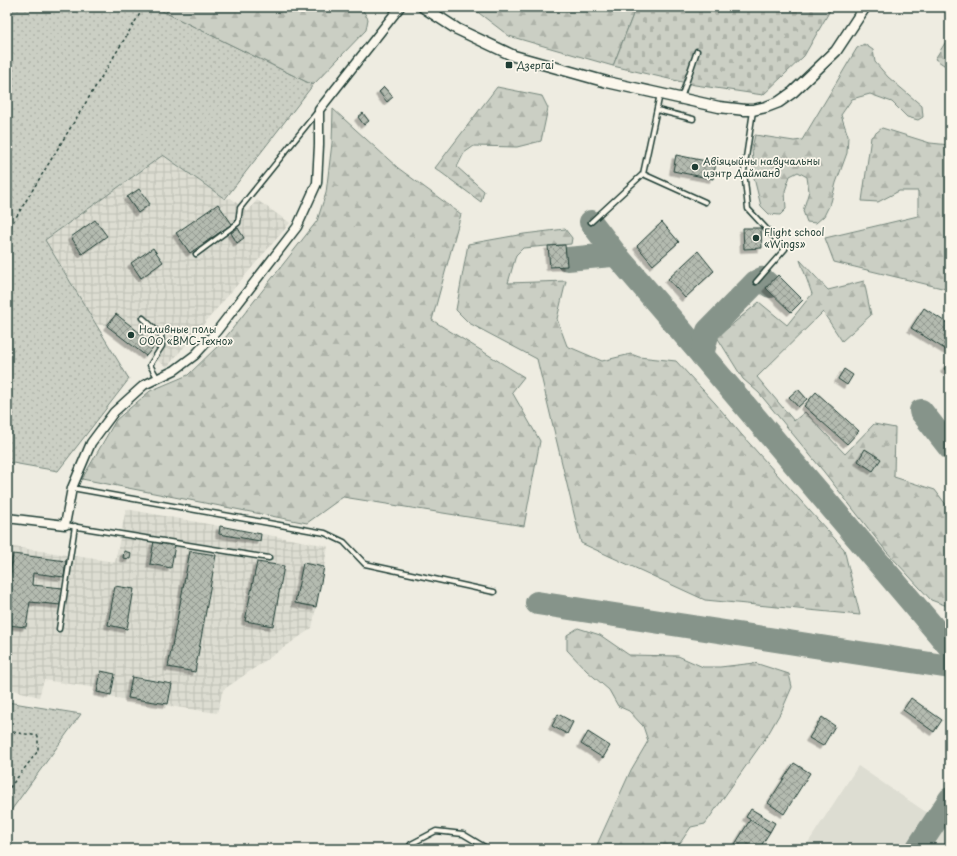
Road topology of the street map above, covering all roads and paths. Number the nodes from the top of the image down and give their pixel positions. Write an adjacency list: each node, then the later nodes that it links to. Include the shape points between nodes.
1 (144, 7): 15 (path)
2 (400, 7): 8 (street)
3 (423, 7): 6 (street, via 457,29 514,56)
4 (865, 7): 10 (street, via 836,51 808,79 779,102)
5 (697, 51): 7 (lane)
6 (660, 94): 7 (street); 9 (lane)
7 (680, 98): 10 (street, via 719,107)
8 (319, 110): 16 (lane, via 240,208 238,223); 19 (street, via 318,183 297,227 216,332 195,355)
9 (657, 110): 11 (lane); 12 (lane)
10 (753, 110): 17 (lane, via 744,171 748,209 785,249)
11 (693, 119)
12 (643, 174): 13 (lane); 14 (lane)
13 (705, 202)
14 (591, 222)
15 (7, 232)
16 (196, 254)
17 (756, 282)
18 (143, 318): 19 (lane, via 161,335 162,346 150,365)
19 (159, 379): 20 (street, via 144,385 114,412 91,443)
20 (72, 488): 22 (street); 25 (lane, via 326,533 344,542 365,564)
21 (7, 518): 22 (street)
22 (65, 525): 23 (lane)
23 (75, 526): 24 (lane); 26 (lane)
24 (269, 558)
25 (494, 592)
26 (59, 629)
27 (7, 731): 28 (path, via 38,736 38,751)
28 (7, 791)
29 (408, 849): 30 (lane, via 411,844 436,831 463,834)
30 (488, 849)

